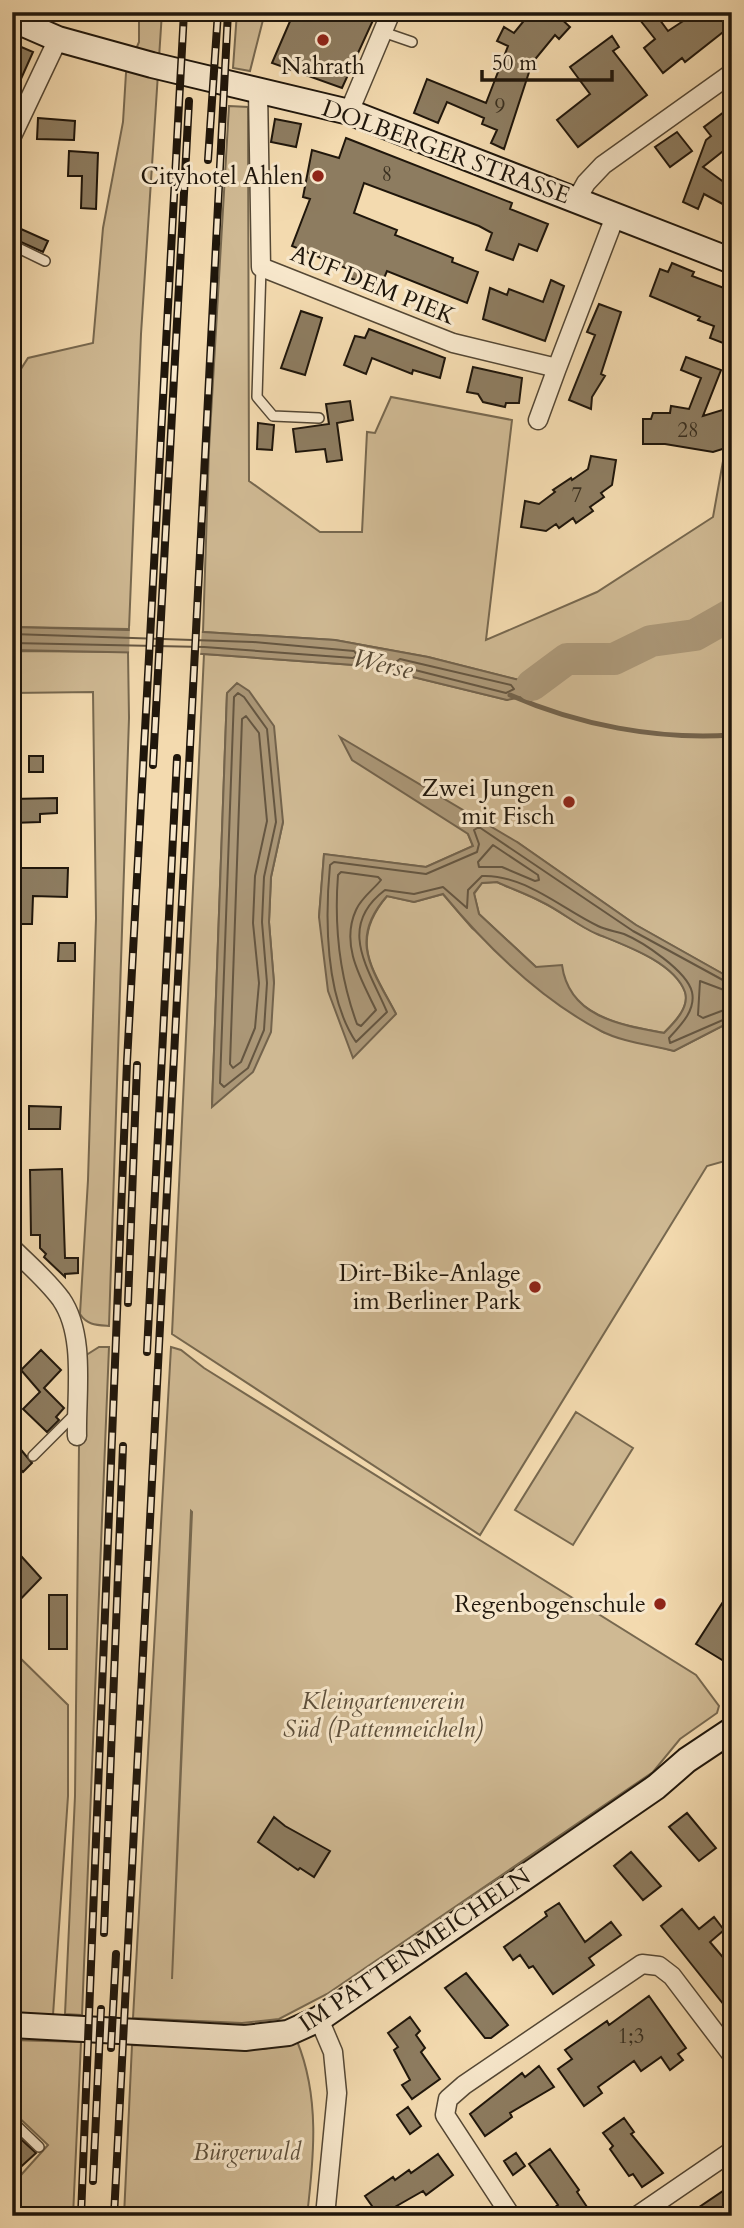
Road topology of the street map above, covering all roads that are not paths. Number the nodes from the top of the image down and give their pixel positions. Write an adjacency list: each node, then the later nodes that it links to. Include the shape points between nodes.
1 (391, 12): 3 (street)
2 (12, 19): 4 (street, DOLBERGER STRASSE)
3 (383, 32): 5 (lane); 8 (street)
4 (58, 39): 7 (street, DOLBERGER STRASSE); 9 (street)
5 (412, 42)
6 (732, 73): 10 (street, via 603,165)
7 (258, 91): 8 (street, DOLBERGER STRASSE); 15 (street, AUF DEM PIEK)
8 (349, 112): 10 (street, DOLBERGER STRASSE)
9 (12, 136)
10 (577, 199): 11 (street, DOLBERGER STRASSE)
11 (615, 214): 14 (street, DOLBERGER STRASSE); 16 (street)
12 (12, 245): 13 (lane)
13 (45, 261)
14 (732, 261)
15 (261, 267): 16 (street, AUF DEM PIEK, via 453,343); 17 (lane, via 257,397 273,416)
16 (557, 368): 18 (street)
17 (319, 418)
18 (538, 419)
19 (12, 1248): 20 (street, via 61,1299 71,1318)
20 (76, 1413): 21 (street); 22 (lane)
21 (76, 1436)
22 (33, 1456)
23 (732, 1730): 24 (street, IM PATTENMEICHELN)
24 (319, 2019): 25 (street, IM PATTENMEICHELN, via 288,2033 246,2038); 30 (street, via 333,2052 337,2093)
25 (12, 2025)
26 (732, 2055): 31 (street, via 671,1976 659,1966 642,1964 464,2085 448,2099 447,2122)
27 (12, 2122): 28 (lane)
28 (39, 2147)
29 (732, 2151): 32 (street)
30 (325, 2216)
31 (511, 2216)
32 (637, 2216)

